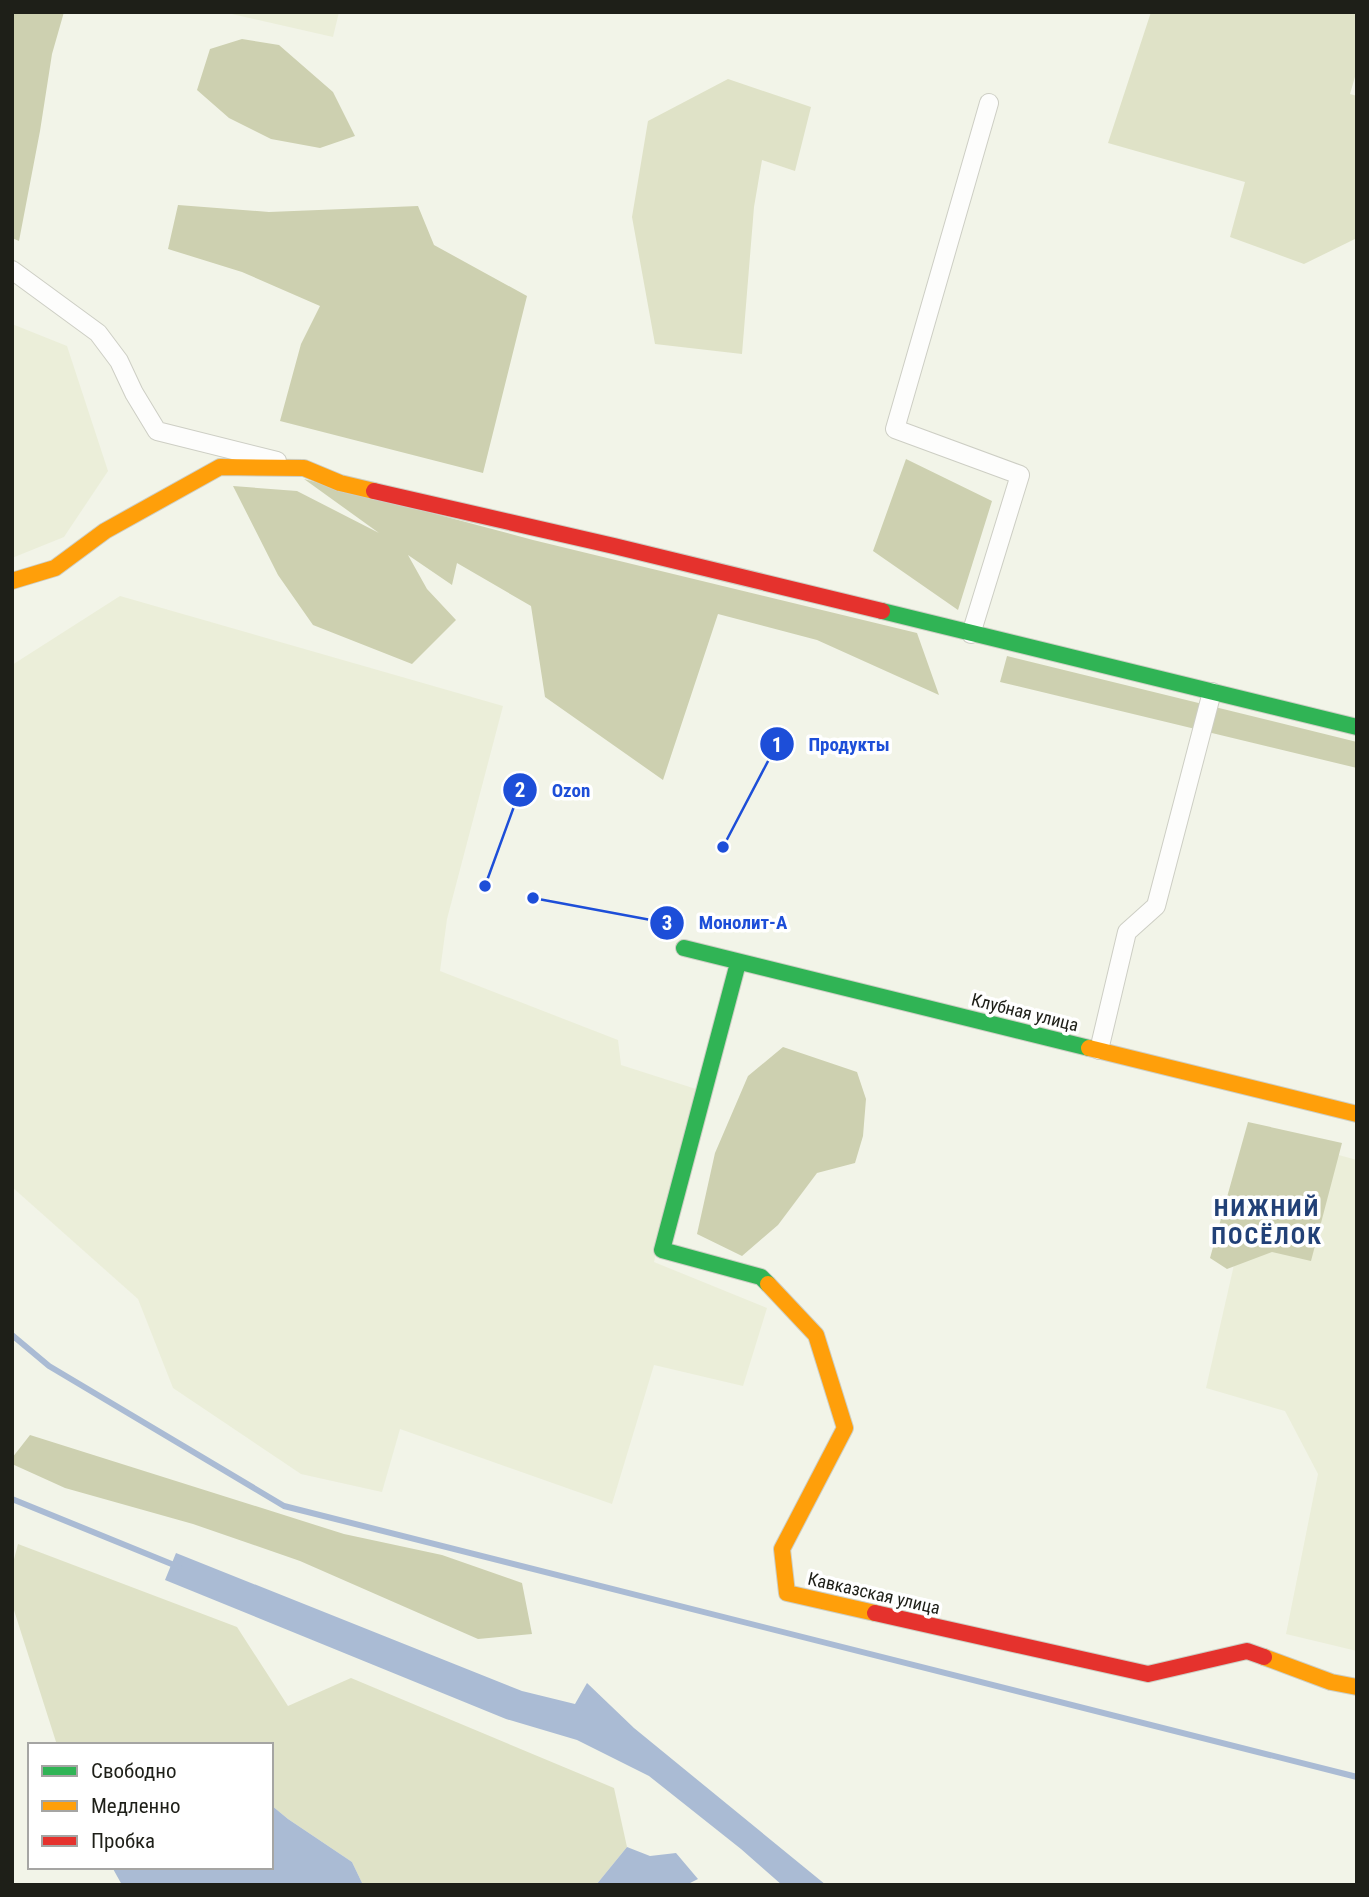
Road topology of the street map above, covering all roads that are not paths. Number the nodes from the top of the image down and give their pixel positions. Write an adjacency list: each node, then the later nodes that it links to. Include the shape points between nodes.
1 (989, 103): 5 (street, via 895,429 1020,475)
2 (12, 270): 3 (street, via 98,333 158,431)
3 (304, 468): 4 (street, via 220,467 105,531 55,568); 5 (street, via 340,483)
4 (12, 581)
5 (971, 634): 6 (street)
6 (1212, 692): 7 (street); 10 (street, via 1156,906 1127,932)
7 (1357, 727)
8 (684, 948): 9 (street, Клубная улица)
9 (738, 962): 10 (street, Клубная улица); 12 (street, Кавказская улица, via 662,1250 761,1277 816,1335 845,1427 782,1549 787,1592 1148,1674 1247,1651)
10 (1099, 1050): 11 (street, Клубная улица)
11 (1357, 1114)
12 (1357, 1687)

